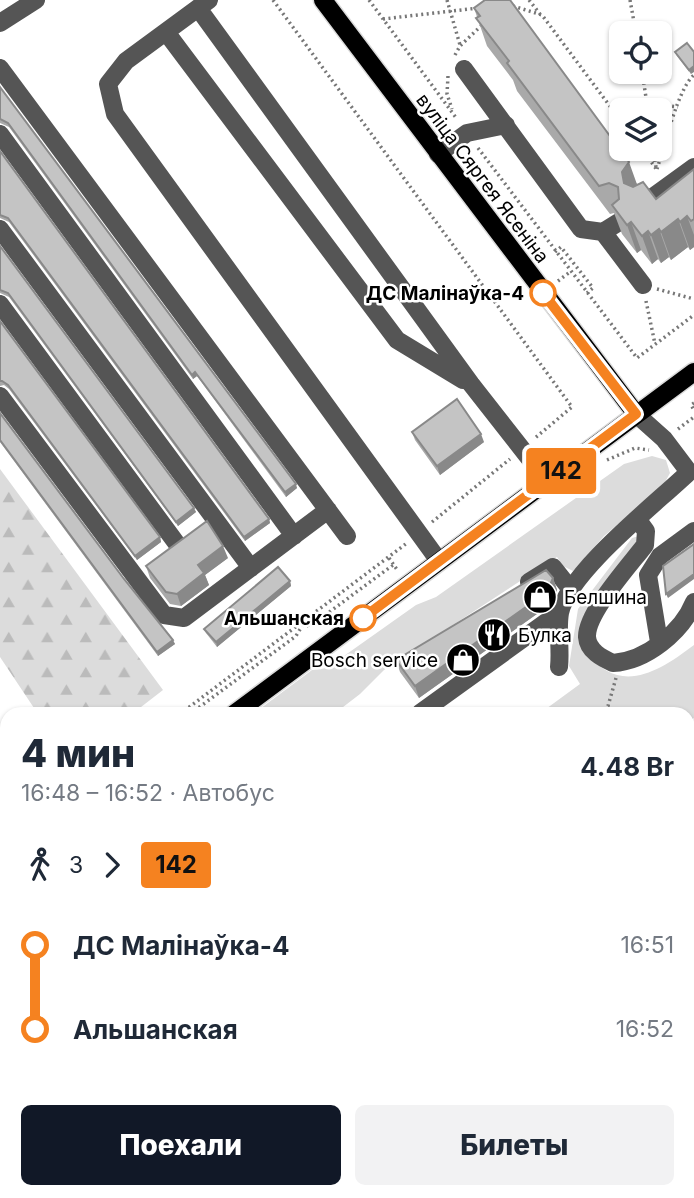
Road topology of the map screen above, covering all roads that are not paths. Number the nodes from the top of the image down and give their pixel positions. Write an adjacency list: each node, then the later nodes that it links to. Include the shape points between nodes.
1 (36, 0): 4 (lane)
2 (323, 0): 10 (main road, вуліца Сяргея Ясеніна)
3 (204, 4): 5 (lane); 19 (lane)
4 (4, 24)
5 (166, 32): 19 (lane, via 397,340); 30 (lane, via 126,61 108,84 115,114)
6 (0, 68): 24 (lane)
7 (464, 69): 8 (lane)
8 (506, 125): 10 (lane, via 467,134); 15 (lane, via 582,229)
9 (0, 134): 28 (lane)
10 (438, 154): 21 (main road, вуліца Сяргея Ясеніна)
11 (694, 167): 12 (lane)
12 (643, 204)
13 (619, 222): 15 (lane)
14 (0, 229): 25 (lane)
15 (603, 232): 16 (lane)
16 (643, 285)
17 (0, 304): 25 (lane, via 172,548)
18 (694, 372): 21 (main road)
19 (471, 384): 23 (lane)
20 (0, 396): 31 (lane, via 139,572 164,615 184,618)
21 (636, 414): 22 (lane, via 664,439); 23 (main road)
22 (692, 480): 26 (lane)
23 (547, 481): 30 (main road)
24 (328, 510): 28 (lane); 29 (lane)
25 (213, 517): 31 (lane)
26 (638, 520): 33 (lane, via 615,539); 36 (lane, via 646,531 645,545 594,614 587,638 602,658 620,662 641,656)
27 (694, 531): 36 (lane, via 660,556 648,575)
28 (294, 536): 31 (lane)
29 (347, 536)
30 (439, 561): 38 (main road)
31 (251, 568)
32 (518, 589): 33 (lane, via 553,567)
33 (572, 591): 35 (lane)
34 (694, 601): 36 (lane, via 683,624)
35 (560, 612): 37 (lane); 39 (lane)
36 (659, 642)
37 (559, 667)
38 (243, 707)
39 (428, 707)

